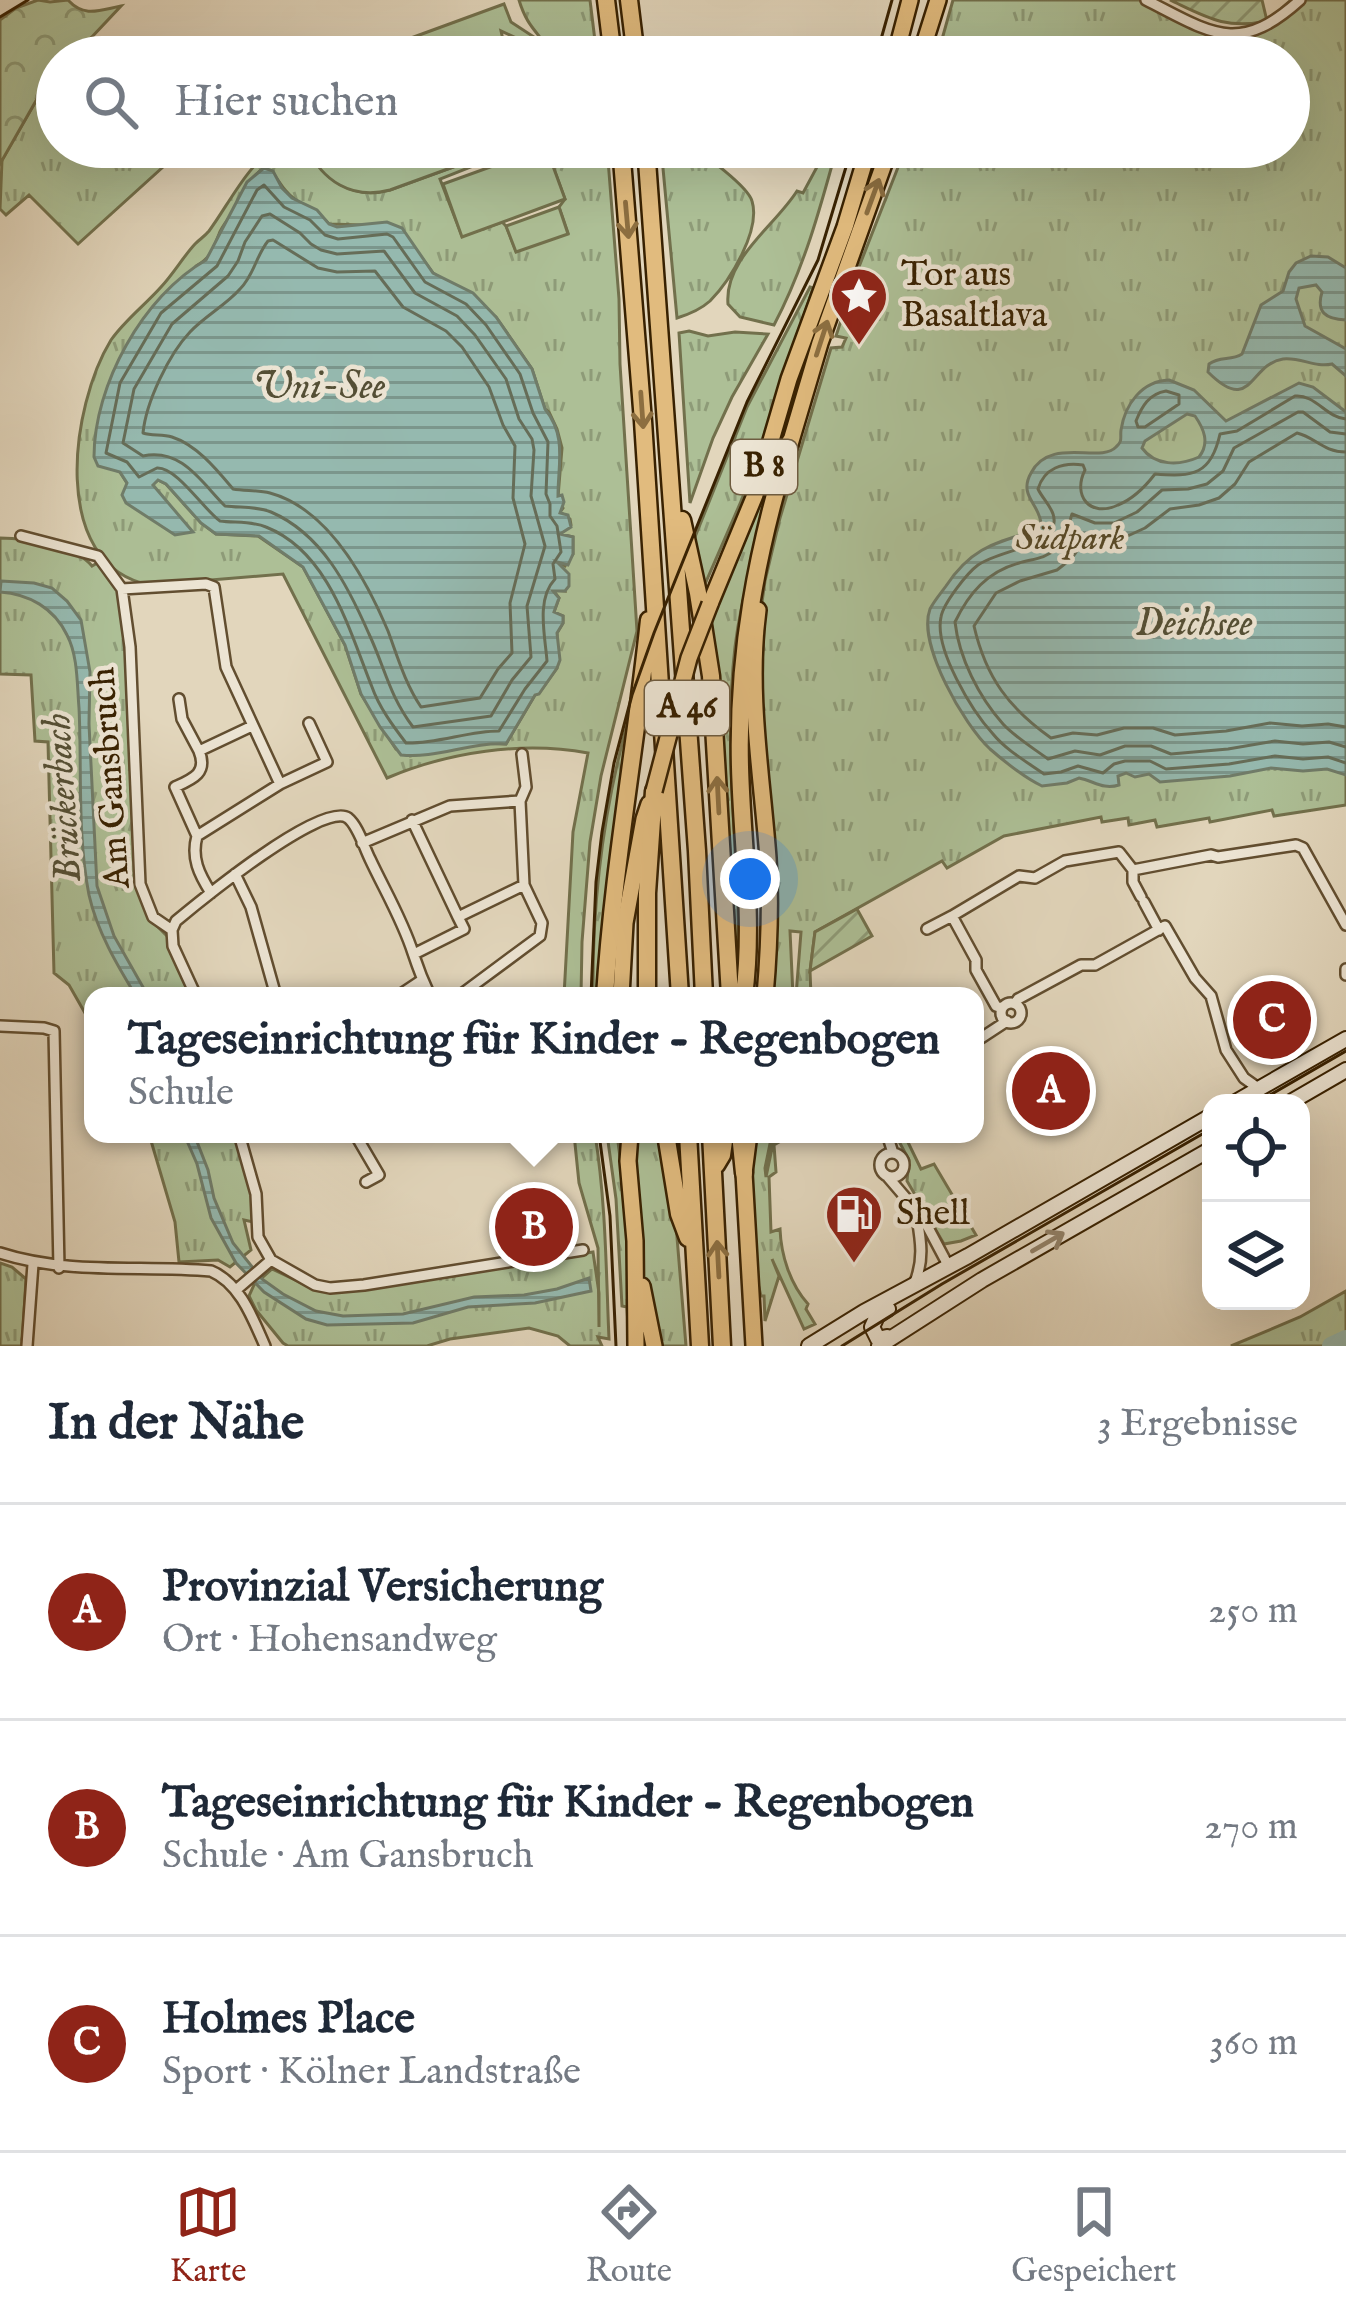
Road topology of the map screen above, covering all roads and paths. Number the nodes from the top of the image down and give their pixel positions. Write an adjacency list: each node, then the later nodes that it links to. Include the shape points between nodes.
1 (606, 0): 7 (highway)
2 (629, 0): 8 (highway)
3 (910, 0): 9 (main road)
4 (938, 0): 10 (main road)
5 (1145, 0): 6 (street, via 1230,35 1273,23)
6 (1300, 0)
7 (610, 36)
8 (633, 36)
9 (901, 36)
10 (927, 36)
11 (623, 168): 18 (highway, A 46, one-way to 18)
12 (648, 168): 15 (highway, A 46)
13 (863, 168): 26 (main road, B 8, bridge, via 755,495 689,658)
14 (882, 168): 16 (main road, B 8, one-way to 14)
15 (667, 421): 53 (highway, A 46); 54 (highway, one-way to 15, via 711,676)
16 (790, 442): 55 (highway, via 744,639); 56 (main road, B 8, via 754,652 768,862)
17 (20, 536): 19 (street, via 98,556)
18 (654, 583): 49 (highway); 52 (highway, A 46)
19 (122, 589): 22 (street, via 214,587 226,667); 41 (street, Am Gansbruch, via 140,884 152,915)
20 (179, 699): 23 (street)
21 (309, 723): 25 (street, via 327,762)
22 (252, 726): 23 (street); 25 (street)
23 (199, 751): 29 (street, via 201,770 170,790)
24 (522, 754): 27 (street)
25 (280, 784): 29 (street)
26 (654, 791): 31 (highway)
27 (520, 801): 28 (street, via 450,806); 34 (street)
28 (412, 820): 30 (street); 37 (street)
29 (197, 836): 35 (street, via 196,862)
30 (362, 843): 33 (street, via 351,821 333,815); 42 (street)
31 (644, 851): 50 (main road, via 625,923); 51 (highway)
32 (1133, 870): 36 (street, via 1119,852 1065,861 1035,878 1019,876); 38 (street, via 1295,845); 39 (street)
33 (235, 874): 35 (street); 45 (street)
34 (524, 885): 37 (street); 48 (street, via 540,936)
35 (211, 892): 41 (street)
36 (952, 916): 40 (street); 58 (street)
37 (458, 917): 42 (street, via 464,929)
38 (1346, 925)
39 (1162, 928): 57 (street); 64 (street, via 1210,996)
40 (928, 929)
41 (172, 930): 44 (street, Am Gansbruch)
42 (414, 954): 43 (street)
43 (422, 980): 46 (street); 47 (street)
44 (192, 987)
45 (273, 987)
46 (412, 987)
47 (426, 987)
48 (471, 987)
49 (606, 987)
50 (621, 987)
51 (647, 987)
52 (679, 987)
53 (703, 987)
54 (729, 987)
55 (745, 987)
56 (767, 987)
57 (1015, 1004): 58 (street); 59 (street, via 1019,1017)
58 (1002, 1008): 59 (street)
59 (1006, 1021): 61 (street)
60 (0, 1026): 98 (street, via 54,1031)
61 (984, 1036)
62 (1346, 1039): 67 (main road)
63 (1346, 1070): 68 (main road)
64 (1244, 1078): 65 (street); 66 (street)
65 (1239, 1094)
66 (1260, 1094)
67 (1265, 1094)
68 (1305, 1094)
69 (1202, 1121): 70 (main road)
70 (1177, 1136): 88 (main road, via 1148,1162); 97 (main road)
71 (241, 1143): 94 (street)
72 (361, 1143): 89 (street, via 379,1175)
73 (623, 1143): 83 (main road)
74 (629, 1143): 83 (main road)
75 (667, 1143): 95 (highway)
76 (689, 1143): 95 (highway)
77 (711, 1143): 84 (highway)
78 (724, 1143): 84 (highway)
79 (745, 1143): 86 (highway)
80 (890, 1143): 81 (street)
81 (893, 1153): 85 (street); 87 (street, via 880,1160)
82 (1202, 1154): 88 (main road)
83 (628, 1161): 91 (main road)
84 (713, 1171): 110 (highway, one-way to 84)
85 (902, 1171): 87 (street); 90 (street)
86 (744, 1173): 104 (main road)
87 (887, 1176): 90 (street)
88 (1159, 1179): 102 (main road, one-way to 88)
89 (366, 1182)
90 (913, 1207): 97 (street); 99 (street, via 922,1248)
91 (635, 1241): 107 (main road); 108 (main road)
92 (583, 1250): 94 (street, via 330,1288)
93 (0, 1253): 96 (street)
94 (270, 1262): 100 (street)
95 (696, 1262): 109 (highway)
96 (33, 1264): 98 (street); 105 (street)
97 (949, 1267): 99 (main road); 102 (main road, via 961,1276)
98 (59, 1268): 100 (street, via 211,1271)
99 (914, 1285): 101 (main road)
100 (239, 1288): 106 (street)
101 (890, 1298): 103 (main road, via 872,1327); 111 (main road)
102 (946, 1301): 103 (main road)
103 (885, 1342)
104 (754, 1345)
105 (27, 1346)
106 (265, 1346)
107 (636, 1346)
108 (654, 1346)
109 (700, 1346)
110 (722, 1346)
111 (809, 1346)

